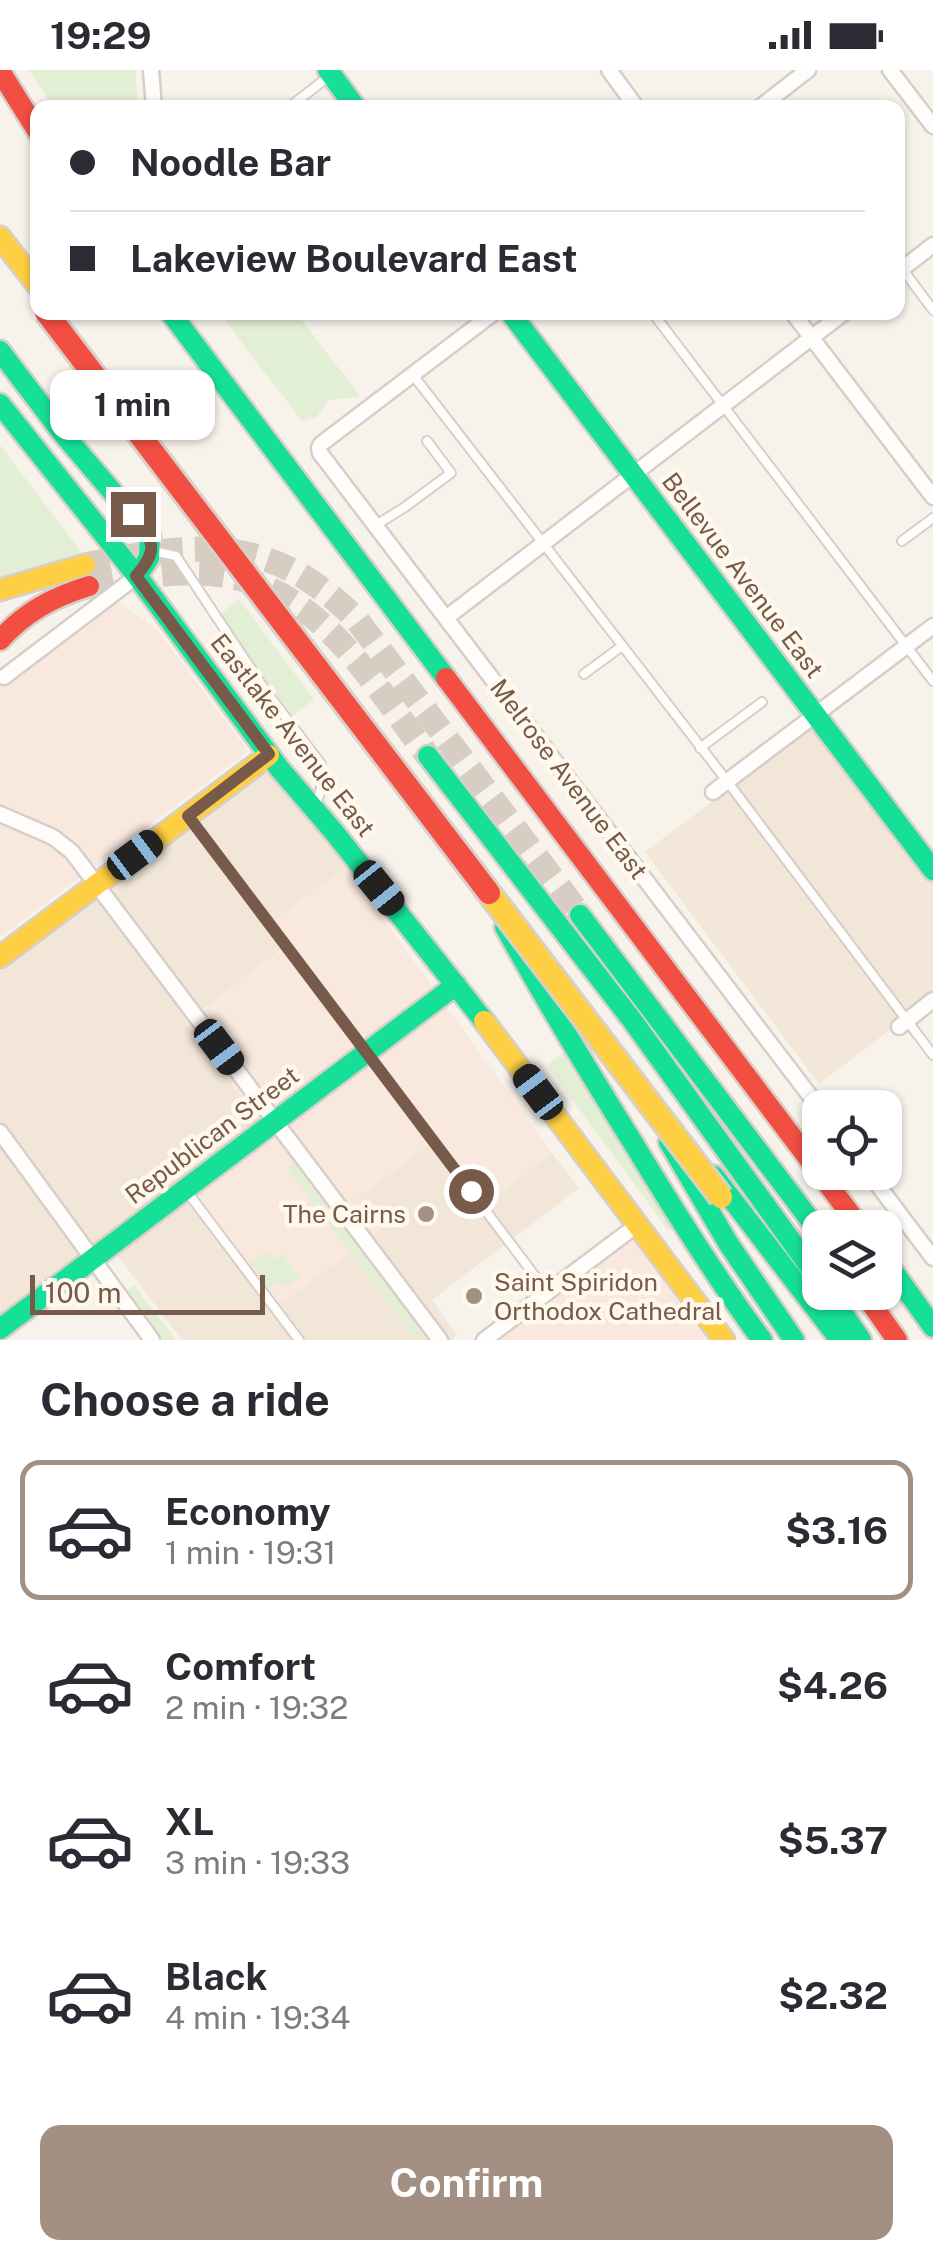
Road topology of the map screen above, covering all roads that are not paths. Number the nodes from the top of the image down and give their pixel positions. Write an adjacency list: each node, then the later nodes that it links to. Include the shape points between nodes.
1 (151, 70): 7 (street)
2 (609, 70): 10 (street)
3 (808, 70): 11 (street)
4 (890, 70): 13 (street)
5 (0, 72): 12 (main road)
6 (330, 72): 8 (lane); 9 (main road)
7 (153, 100)
8 (297, 100)
9 (350, 100)
10 (631, 100)
11 (775, 100)
12 (30, 119)
13 (933, 126)
14 (0, 236): 19 (main road)
15 (933, 245): 17 (street)
16 (0, 252): 20 (main road)
17 (905, 264)
18 (905, 275): 21 (lane)
19 (30, 276)
20 (30, 291)
21 (933, 310)
22 (52, 320): 64 (main road, bridge)
23 (63, 320): 73 (main road)
24 (176, 320): 80 (main road)
25 (485, 320): 32 (street)
26 (516, 320): 36 (main road, Bellevue Avenue East)
27 (658, 320): 34 (lane)
28 (798, 320): 30 (street)
29 (835, 320): 30 (street)
30 (812, 338): 34 (street); 37 (street)
31 (0, 351): 42 (main road, via 142,525)
32 (413, 375): 39 (street, Melrose Avenue East, via 319,448); 41 (lane)
33 (0, 404): 43 (main road, Eastlake Avenue East)
34 (722, 407): 36 (street); 49 (lane)
35 (427, 441): 39 (lane, via 451,473)
36 (634, 476): 41 (street); 54 (main road, Bellevue Avenue East)
37 (933, 497)
38 (933, 518): 40 (lane)
39 (376, 526): 45 (street, Melrose Avenue East)
40 (902, 542)
41 (544, 543): 45 (street); 48 (lane)
42 (153, 551): 43 (main road); 60 (lane, via 176,556 322,764)
43 (136, 576): 51 (street); 56 (main road, Eastlake Avenue East)
44 (0, 590): 47 (main road, via 87,576 37,606)
45 (446, 618): 74 (street, Melrose Avenue East)
46 (933, 626): 49 (street)
47 (0, 640)
48 (622, 646): 50 (lane); 55 (lane)
49 (906, 646): 52 (lane); 54 (street)
50 (584, 674)
51 (4, 677)
52 (933, 681)
53 (762, 702): 55 (lane)
54 (815, 714): 58 (street); 63 (main road, Bellevue Avenue East)
55 (700, 748): 58 (lane)
56 (269, 754): 60 (main road, Eastlake Avenue East); 62 (main road)
57 (428, 756): 82 (main road)
58 (726, 782): 59 (street); 70 (lane)
59 (713, 792)
60 (314, 809): 68 (main road, Eastlake Avenue East)
61 (0, 814): 65 (street, via 54,837)
62 (188, 816): 65 (main road); 71 (lane)
63 (933, 870)
64 (477, 874): 96 (main road, bridge, via 550,1008 710,1268); 98 (main road, bridge)
65 (96, 884): 67 (main road); 75 (street)
66 (580, 915): 79 (main road)
67 (0, 957)
68 (456, 985): 71 (main road, Republican Street); 81 (main road, Eastlake Avenue East)
69 (933, 1000): 70 (street)
70 (903, 1024): 72 (lane)
71 (367, 1052): 75 (main road, Republican Street); 86 (lane)
72 (933, 1055)
73 (624, 1059): 97 (main road, via 703,1203); 99 (main road)
74 (806, 1090)
75 (275, 1122): 77 (main road, Republican Street); 93 (street)
76 (0, 1132): 84 (street)
77 (185, 1189): 84 (main road, Republican Street); 92 (lane)
78 (882, 1190): 83 (street)
79 (803, 1210)
80 (847, 1210)
81 (637, 1225): 86 (street); 95 (main road, Eastlake Avenue East)
82 (802, 1256)
83 (933, 1258)
84 (92, 1259): 90 (main road, Republican Street); 91 (street)
85 (902, 1283): 89 (main road)
86 (548, 1292): 94 (street)
87 (840, 1310): 100 (main road)
88 (876, 1310): 101 (main road)
89 (933, 1326)
90 (5, 1328)
91 (152, 1340)
92 (299, 1340)
93 (440, 1340)
94 (484, 1340)
95 (724, 1340)
96 (762, 1340)
97 (794, 1340)
98 (830, 1340)
99 (840, 1340)
100 (861, 1340)
101 (897, 1340)

